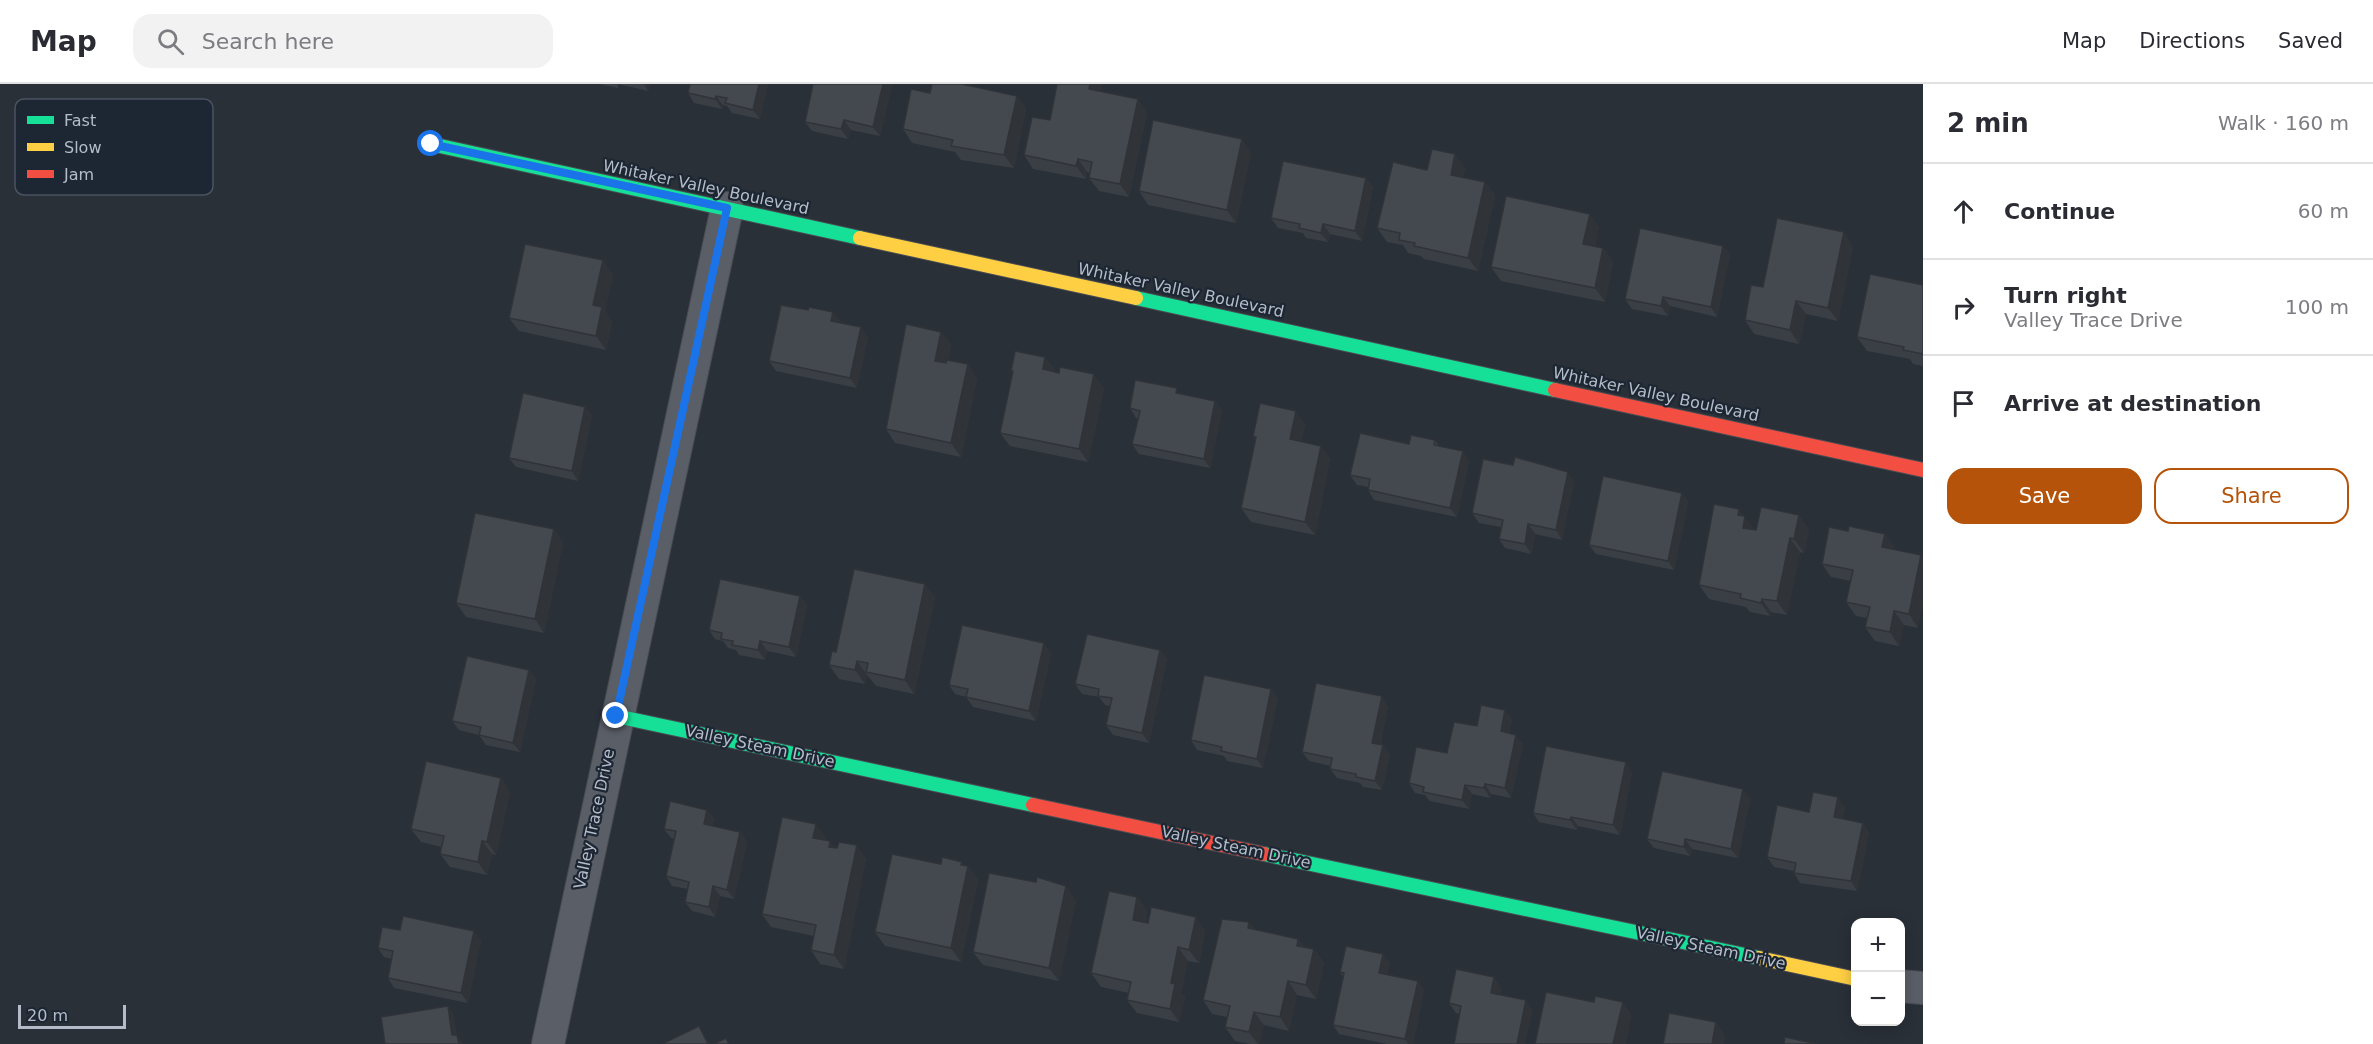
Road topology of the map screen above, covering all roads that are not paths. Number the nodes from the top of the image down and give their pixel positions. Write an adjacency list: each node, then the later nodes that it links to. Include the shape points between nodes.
1 (431, 144): 2 (street, Whitaker Valley Boulevard)
2 (727, 208): 3 (street, Whitaker Valley Boulevard); 4 (street, Valley Trace Drive)
3 (1923, 470)
4 (616, 716): 5 (street, Valley Steam Drive); 8 (street, Valley Trace Drive)
5 (1851, 978)
6 (1905, 986): 7 (street)
7 (1923, 988)
8 (548, 1044)

